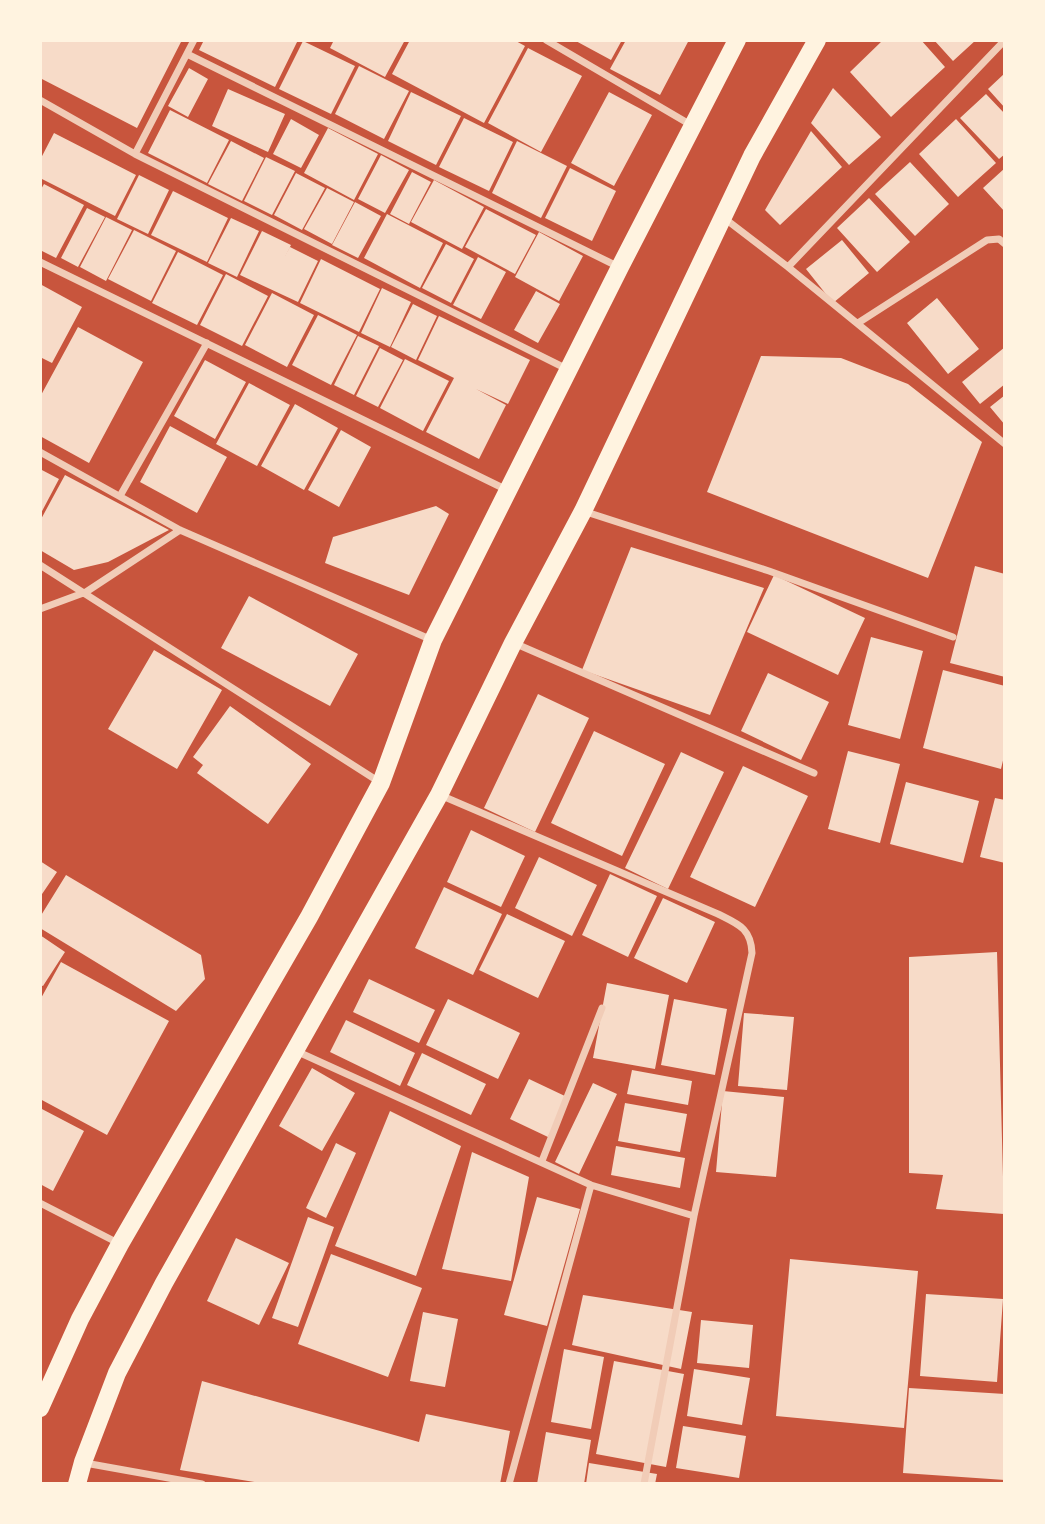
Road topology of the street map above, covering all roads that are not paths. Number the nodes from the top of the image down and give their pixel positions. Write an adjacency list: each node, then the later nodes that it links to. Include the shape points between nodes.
1 (194, 40): 6 (street)
2 (546, 40): 8 (street)
3 (737, 40): 8 (main road)
4 (817, 40): 10 (main road)
5 (1004, 40): 14 (street)
6 (187, 54): 9 (street); 13 (street)
7 (40, 100): 9 (street)
8 (691, 126): 13 (main road)
9 (135, 155): 17 (street)
10 (723, 218): 14 (street); 22 (main road)
11 (1005, 244): 15 (street, via 999,239 987,240)
12 (40, 262): 16 (street)
13 (620, 267): 17 (main road)
14 (788, 267): 15 (street)
15 (858, 323): 18 (street)
16 (206, 343): 20 (street); 21 (street)
17 (569, 370): 20 (main road)
18 (1005, 444)
19 (40, 452): 21 (street)
20 (507, 490): 28 (main road)
21 (120, 496): 23 (street)
22 (583, 511): 27 (street); 29 (main road)
23 (180, 530): 25 (street); 28 (street)
24 (40, 565): 25 (street)
25 (86, 592): 26 (street); 31 (street)
26 (40, 609)
27 (953, 637)
28 (433, 640): 31 (main road)
29 (513, 643): 30 (street); 32 (main road)
30 (814, 773)
31 (381, 783): 39 (main road)
32 (439, 795): 34 (main road); 38 (street, via 718,914 740,926 752,941)
33 (602, 1008): 35 (street)
34 (296, 1051): 35 (street); 41 (main road, via 163,1283 117,1373)
35 (542, 1161): 36 (street)
36 (592, 1185): 38 (street); 44 (street)
37 (40, 1203): 39 (street)
38 (694, 1216): 45 (street)
39 (120, 1244): 40 (main road)
40 (40, 1408)
41 (83, 1462): 42 (main road); 43 (street)
42 (77, 1484)
43 (202, 1484)
44 (509, 1484)
45 (644, 1484)

